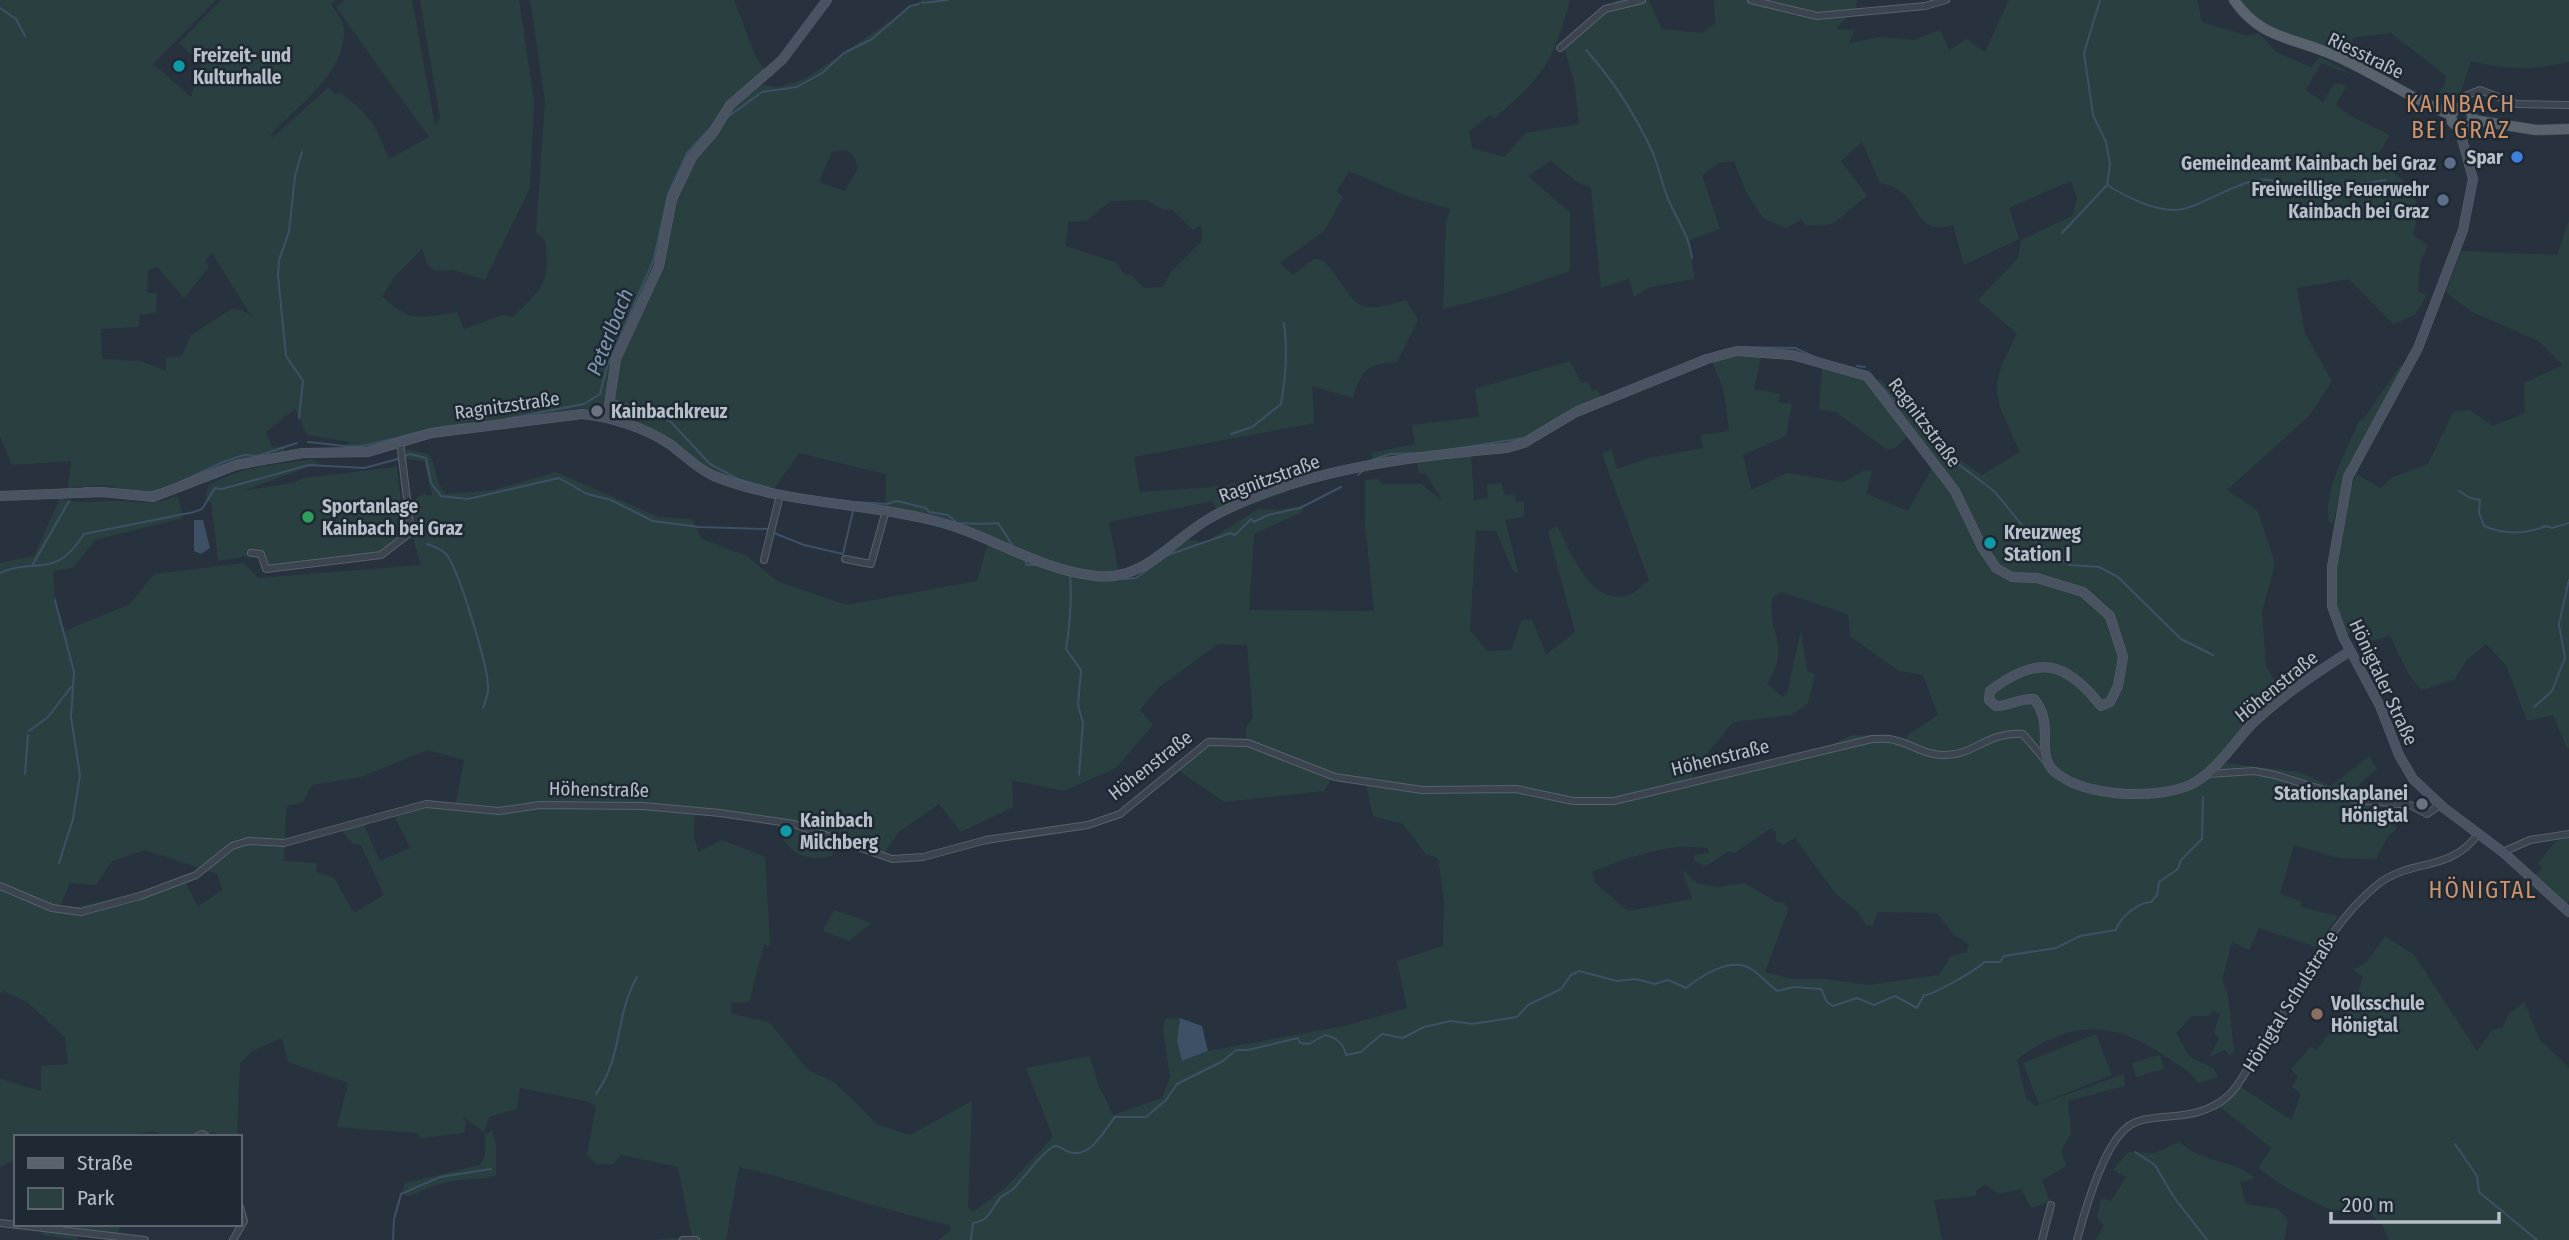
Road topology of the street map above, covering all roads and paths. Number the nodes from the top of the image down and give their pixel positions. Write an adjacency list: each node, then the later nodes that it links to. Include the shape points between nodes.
1 (827, 0): 13 (main road, via 782,60 730,105 692,157 672,199 659,266 616,359)
2 (1642, 0): 6 (street, via 1605,9)
3 (1751, 0): 4 (street, via 1817,16)
4 (1947, 0)
5 (2234, 0): 9 (main road, Riesstraße, via 2273,35 2329,53)
6 (1560, 48)
7 (2569, 105): 8 (street, via 2517,104 2487,91 2474,92)
8 (2464, 107): 9 (main road); 10 (main road)
9 (2451, 115): 11 (main road)
10 (2473, 120): 11 (main road); 12 (main road, via 2536,130)
11 (2459, 128): 21 (main road, Hönigtaler Straße, via 2473,179 2463,230 2418,348 2359,455 2343,500 2331,592 2337,624)
12 (2569, 129)
13 (607, 418): 14 (main road, Ragnitzstraße, via 566,415 432,433); 15 (main road, Ragnitzstraße, via 669,444 714,475)
14 (400, 442): 16 (main road, Ragnitzstraße, via 368,452 321,451 236,466 153,497 102,492); 18 (street, via 411,532 381,555 266,569 261,554)
15 (780, 495): 17 (main road, Ragnitzstraße); 19 (street)
16 (0, 496)
17 (886, 510): 20 (street, via 871,564); 22 (main road, Ragnitzstraße, via 934,520 1044,562 1096,576 1119,576 1140,569 1210,518 1292,485 1361,467 1507,448 1576,412 1707,359 1737,351 1792,355 1855,371 1878,387 1955,491 1996,568 2011,577 2083,592 2110,617 2123,657 2110,702 2101,706 2084,684 2066,671 2038,666 1990,691 1989,700 1996,706 2020,698 2034,699 2043,710)
18 (251, 553)
19 (764, 559)
20 (845, 559)
21 (2350, 651): 23 (main road, Höhenstraße, via 2253,723); 24 (main road, Hönigtaler Straße, via 2385,715 2408,772)
22 (2047, 761): 23 (main road, Höhenstraße, via 2066,778 2111,794 2171,790); 28 (street, Höhenstraße, via 2023,734 1990,737 1948,755 1930,755 1894,740 1872,739 1614,801 1573,801 1516,789 1422,790 1335,777 1248,743 1208,742 1119,814 1088,825 986,840 923,857 892,859 794,824 720,813 643,806 540,805 499,811 426,804 284,842 232,846 196,875 81,912 52,908)
23 (2205, 774): 24 (street, via 2264,773 2356,800 2410,805 2427,814)
24 (2440, 805): 25 (main road, Hönigtaler Straße)
25 (2478, 834): 27 (main road, Hönigtaler Straße); 36 (street, Hönigtal Schulstraße, via 2451,859 2379,883 2348,912 2317,955 2276,1030 2228,1096 2195,1114 2142,1119 2124,1129 2104,1164)
26 (2569, 834): 27 (street, via 2529,840)
27 (2503, 852): 29 (main road, Hönigtaler Straße)
28 (0, 886)
29 (2569, 912)
30 (2050, 1206): 35 (street)
31 (26, 1226): 32 (street)
32 (145, 1240)
33 (683, 1240): 34 (street)
34 (696, 1240)
35 (2042, 1240)
36 (2077, 1240)

